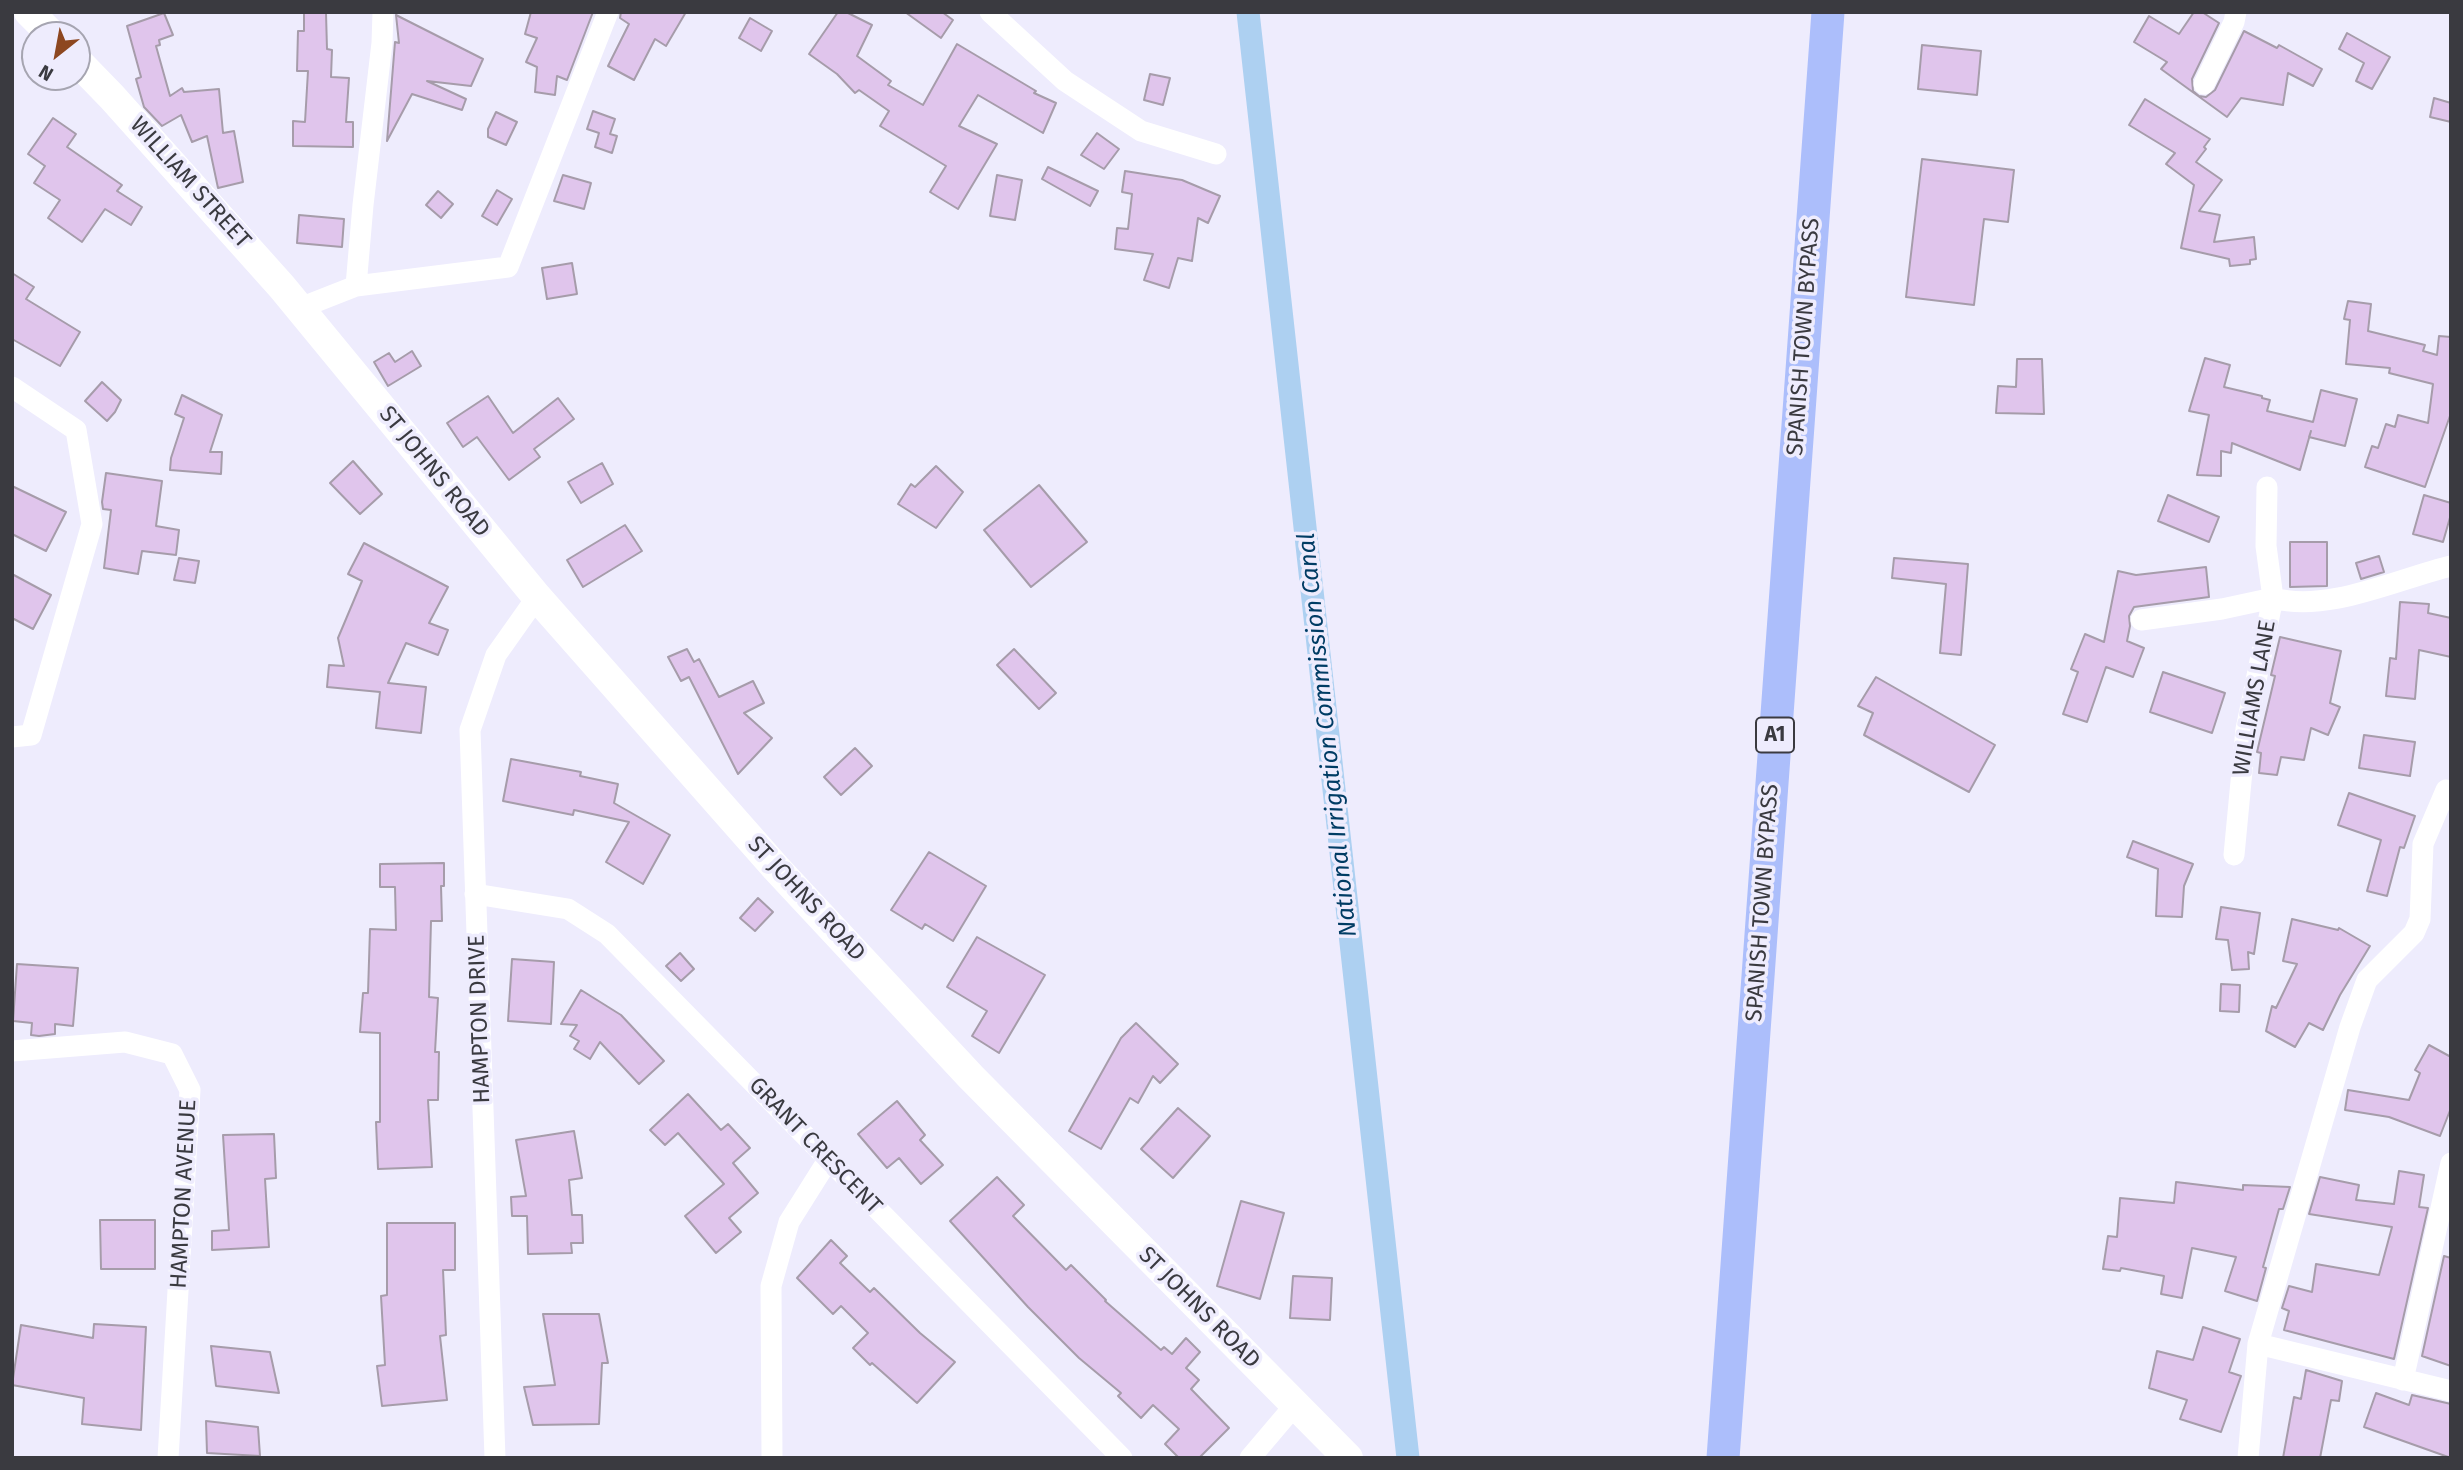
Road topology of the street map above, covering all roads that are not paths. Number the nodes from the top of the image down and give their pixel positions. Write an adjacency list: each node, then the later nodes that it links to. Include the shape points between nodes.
1 (383, 12): 9 (street)
2 (608, 12): 9 (street, via 508,267)
3 (990, 12): 8 (street, via 1065,81 1140,131)
4 (1828, 12): 34 (main road, SPANISH TOWN BYPASS / A1)
5 (2236, 12): 7 (street)
6 (91, 75): 10 (street, WILLIAM STREET)
7 (2204, 84)
8 (1216, 154)
9 (356, 286): 10 (street)
10 (300, 308): 14 (street, ST JOHNS ROAD)
11 (12, 387): 17 (street, via 76,430 92,524)
12 (2267, 487): 15 (street, via 2266,546)
13 (2451, 566): 15 (street, WILLIAMS LANE, via 2322,600)
14 (537, 597): 20 (street, HAMPTON DRIVE, via 496,655 470,730); 27 (street, ST JOHNS ROAD, via 776,868 961,1067)
15 (2273, 598): 16 (street); 19 (street, WILLIAMS LANE, via 2246,729)
16 (2141, 620)
17 (22, 736)
18 (2451, 791): 24 (street, via 2445,790 2423,844 2420,919 2414,933 2367,980 2350,1027)
19 (2234, 855)
20 (475, 894): 22 (street, GRANT CRESCENT, via 568,909 607,934); 29 (street, HAMPTON DRIVE)
21 (12, 1051): 28 (street, HAMPTON AVENUE, via 125,1042 172,1054 190,1090)
22 (828, 1160): 30 (street, via 789,1222 771,1286); 31 (street, GRANT CRESCENT)
23 (2451, 1163): 25 (street)
24 (2258, 1344): 25 (street); 35 (street)
25 (2403, 1380): 26 (street)
26 (2451, 1391)
27 (1295, 1405): 32 (street); 33 (street, ST JOHNS ROAD)
28 (168, 1458)
29 (495, 1458)
30 (772, 1458)
31 (1122, 1458)
32 (1250, 1458)
33 (1348, 1458)
34 (1723, 1458)
35 (2248, 1458)

